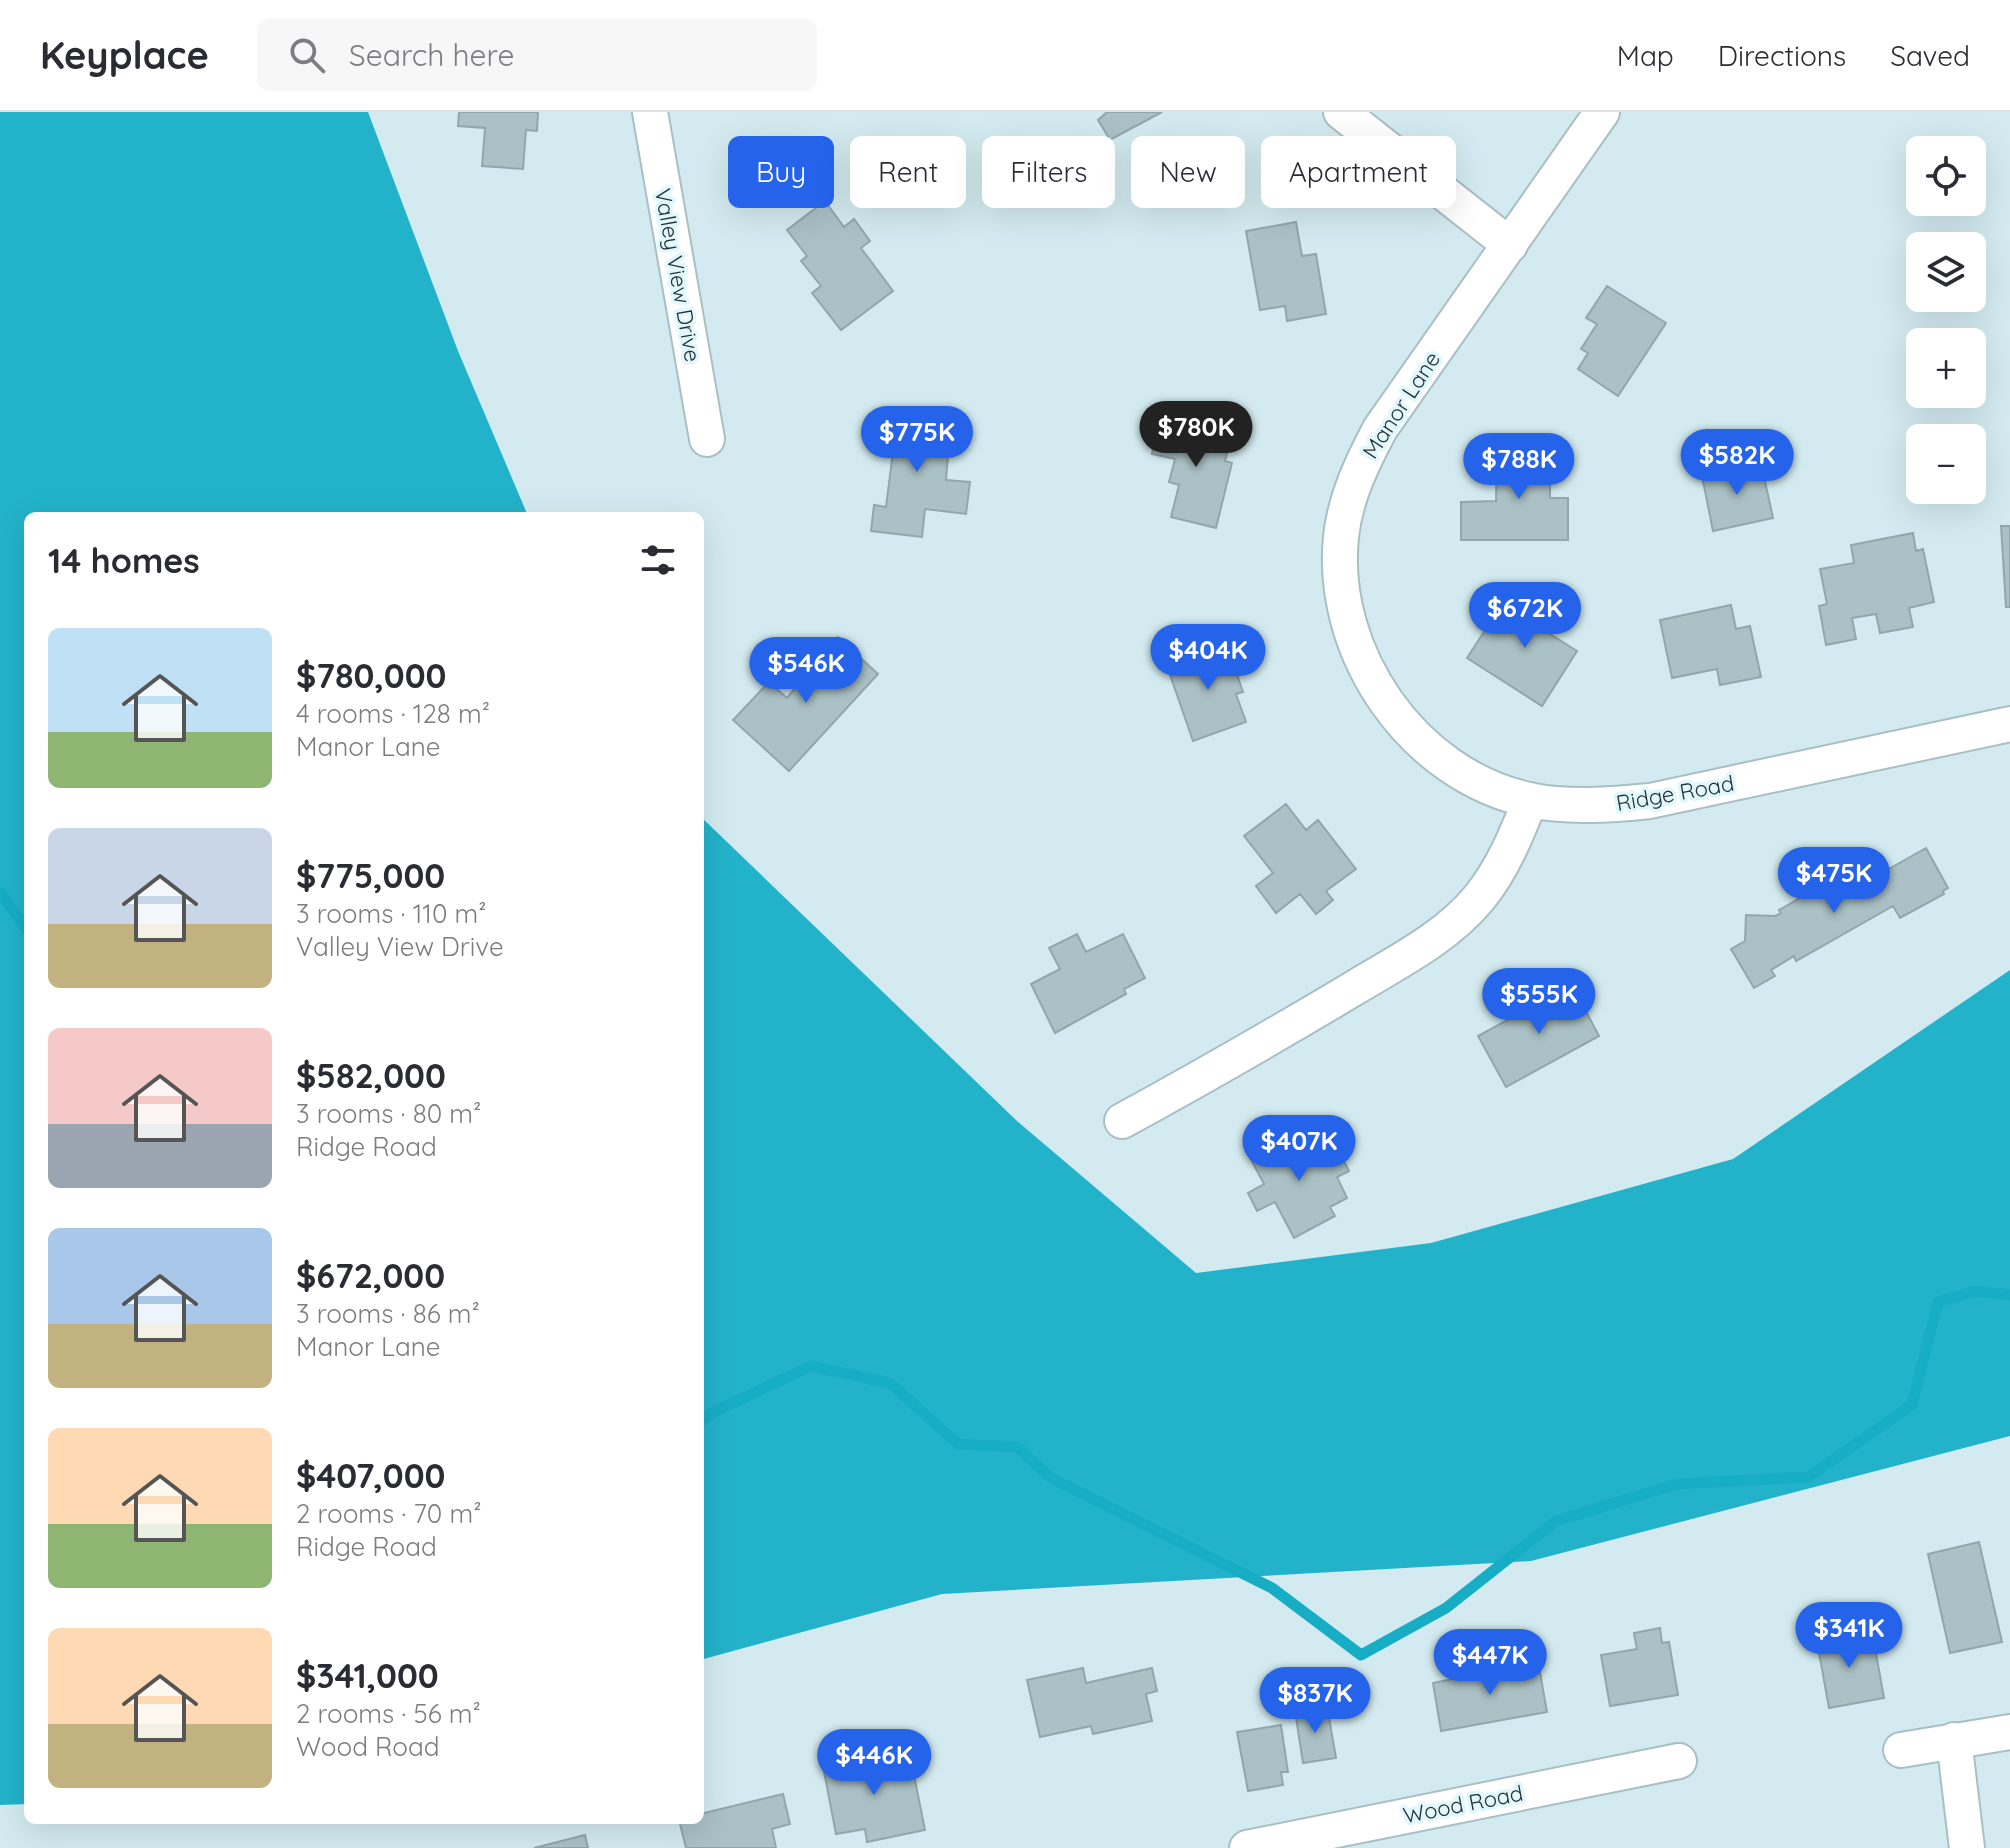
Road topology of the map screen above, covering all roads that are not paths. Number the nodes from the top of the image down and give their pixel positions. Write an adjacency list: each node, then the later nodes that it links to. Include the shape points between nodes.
1 (650, 112): 5 (street, Valley View Drive)
2 (1341, 112): 4 (street)
3 (1602, 112): 4 (street, Manor Lane)
4 (1510, 245): 7 (street, Manor Lane, via 1380,429 1364,460 1349,497 1340,575 1347,616 1371,676 1395,716 1430,752 1459,771)
5 (707, 439)
6 (2010, 724): 7 (street, Ridge Road, via 1650,801 1607,805)
7 (1530, 800): 8 (street, via 1513,842 1481,896 1461,918 1272,1038)
8 (1122, 1121)
9 (2010, 1732): 10 (street)
10 (1954, 1740): 11 (street); 14 (street)
11 (1901, 1750)
12 (1679, 1761): 13 (street, Wood Road)
13 (1247, 1848)
14 (1967, 1848)

